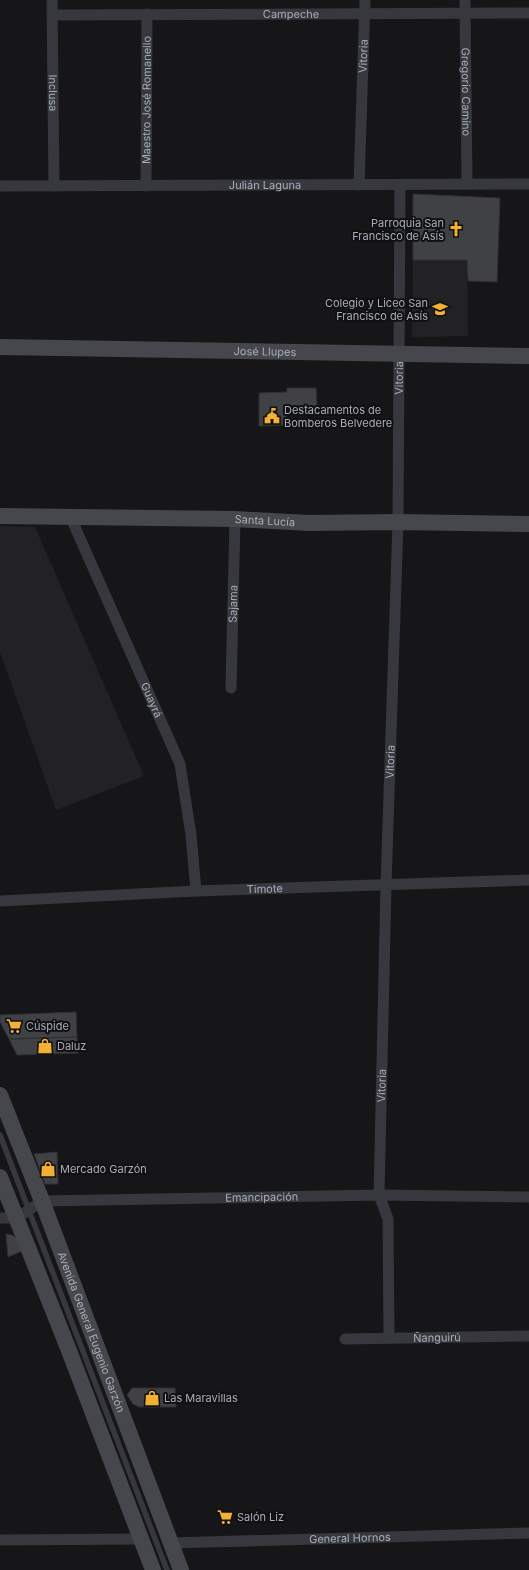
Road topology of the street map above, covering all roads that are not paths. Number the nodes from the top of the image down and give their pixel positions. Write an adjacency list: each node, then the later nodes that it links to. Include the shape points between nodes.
1 (52, 0): 8 (street, Inclusa)
2 (365, 0): 4 (street, Vitoria)
3 (465, 0): 5 (street, Gregorio Camino)
4 (364, 13): 5 (street, Campeche); 7 (street, Campeche); 11 (street, Vitoria)
5 (465, 13): 6 (street, Campeche); 9 (street, Gregorio Camino)
6 (529, 13)
7 (147, 14): 8 (street, Campeche); 15 (street, Maestro José Romanello)
8 (52, 15): 14 (street, Inclusa)
9 (467, 184): 10 (street, Julián Laguna); 12 (street, Julián Laguna)
10 (529, 184)
11 (359, 185): 12 (street, Julián Laguna); 15 (street, Julián Laguna)
12 (400, 185): 17 (street, Vitoria)
13 (0, 186): 14 (street, Julián Laguna)
14 (54, 186): 15 (street, Julián Laguna)
15 (146, 186)
16 (0, 347): 17 (street, José Llupes)
17 (399, 355): 18 (street, José Llupes); 22 (street, Vitoria)
18 (529, 356)
19 (0, 516): 20 (street, Santa Lucía)
20 (70, 518): 21 (street, Santa Lucía); 27 (street, Guayrá, via 180,764 191,835)
21 (234, 520): 22 (street, Santa Lucía, via 308,523); 24 (street, Sajama)
22 (398, 522): 23 (street, Santa Lucía); 26 (street, Vitoria)
23 (529, 524)
24 (231, 688)
25 (529, 880): 26 (street, Timote)
26 (386, 885): 27 (street, Timote); 32 (street, Vitoria)
27 (196, 891): 28 (street, Timote)
28 (0, 901)
29 (0, 1095): 34 (street, Avenida General Eugenio Garzón)
30 (0, 1135): 35 (lane, Avenida General Eugenio Garzón)
31 (0, 1177): 35 (street, Avenida General Eugenio Garzón)
32 (379, 1196): 33 (street, Emancipación); 34 (street, Emancipación); 38 (street, Vitoria, via 388,1219)
33 (529, 1197)
34 (42, 1201): 35 (street); 43 (street, Avenida General Eugenio Garzón)
35 (23, 1214): 36 (street); 42 (street, Avenida General Eugenio Garzón); 45 (lane, Avenida General Eugenio Garzón)
36 (0, 1218)
37 (529, 1336): 38 (street, Ñanguirú)
38 (389, 1338): 39 (street, Ñanguirú)
39 (345, 1339)
40 (529, 1533): 43 (street, General Hornos)
41 (0, 1540): 42 (street)
42 (141, 1540): 44 (street, Avenida General Eugenio Garzón)
43 (171, 1543): 46 (street, Avenida General Eugenio Garzón)
44 (152, 1570)
45 (166, 1570)
46 (181, 1570)

